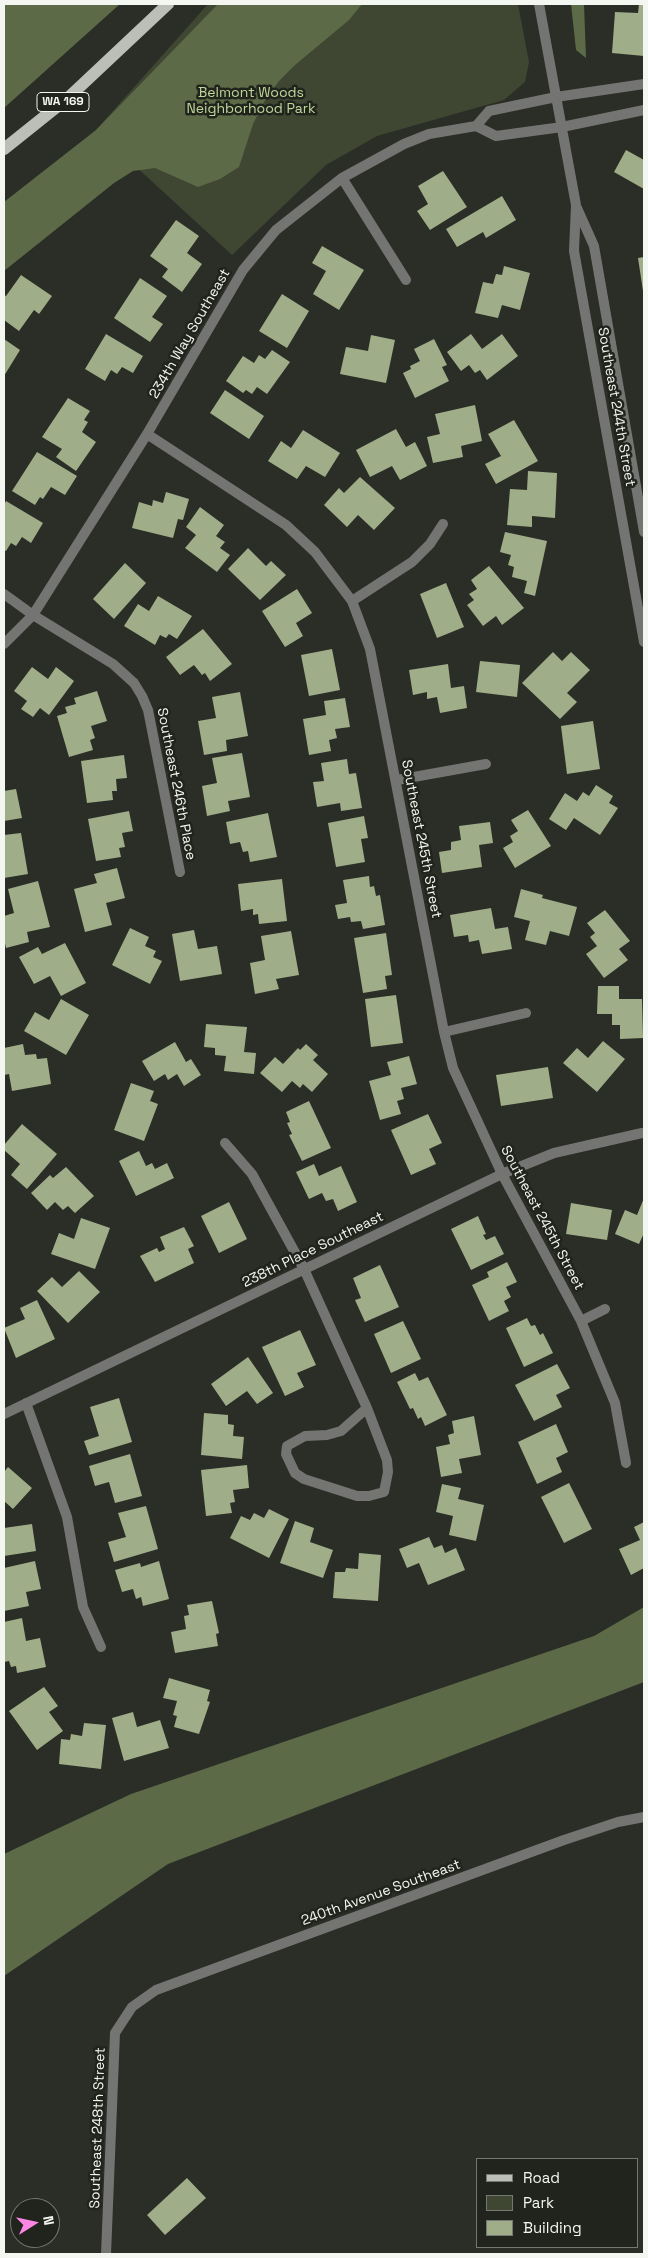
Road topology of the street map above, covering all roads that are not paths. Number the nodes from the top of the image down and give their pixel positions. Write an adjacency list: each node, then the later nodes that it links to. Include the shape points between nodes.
1 (168, 4): 8 (main road, WA 169, via 68,97)
2 (539, 4): 4 (street, Southeast 244th Street)
3 (644, 84): 4 (street)
4 (556, 96): 6 (street, via 488,111); 7 (street, Southeast 244th Street)
5 (644, 110): 7 (street)
6 (476, 126): 7 (street, via 496,136); 9 (street, 234th Way Southeast, via 429,134)
7 (562, 127): 10 (street, Southeast 244th Street)
8 (4, 149)
9 (342, 178): 11 (street); 12 (street, 234th Way Southeast, via 276,230 243,270)
10 (576, 205): 14 (street, Southeast 244th Street, via 594,246); 18 (street, Southeast 244th Street, via 574,251)
11 (406, 280)
12 (147, 434): 16 (street, Southeast 245th Street, via 286,525 316,552); 17 (street, 234th Way Southeast)
13 (443, 524): 16 (street, via 430,544 412,562)
14 (644, 532)
15 (4, 594): 17 (street, Southeast 246th Place)
16 (352, 601): 21 (street, Southeast 245th Street, via 370,649)
17 (33, 615): 19 (street, 234th Way Southeast); 22 (street, Southeast 246th Place, via 113,664 134,682 148,710)
18 (644, 642)
19 (4, 644)
20 (486, 764): 21 (street)
21 (397, 780): 24 (street, Southeast 245th Street)
22 (180, 872)
23 (526, 1013): 24 (street)
24 (444, 1032): 27 (street, Southeast 245th Street, via 453,1068)
25 (643, 1132): 27 (street, 238th Place Southeast, via 554,1153)
26 (225, 1143): 28 (street, via 252,1174)
27 (502, 1174): 28 (street, 238th Place Southeast); 30 (street, Southeast 245th Street)
28 (304, 1269): 31 (street, 238th Place Southeast); 32 (street)
29 (605, 1309): 30 (street)
30 (581, 1321): 34 (street, Southeast 245th Street, via 615,1403)
31 (26, 1403): 33 (street, 238th Place Southeast); 35 (street, via 67,1517 83,1607)
32 (367, 1408): 32 (street, via 386,1460 388,1472 384,1492 357,1496 295,1473 286,1454 287,1446 305,1436 341,1431)
33 (4, 1414)
34 (626, 1463)
35 (101, 1647)
36 (644, 1817): 37 (street, 240th Avenue Southeast, via 564,1840 165,1986)
37 (132, 2007): 38 (street, Southeast 248th Street, via 115,2033)
38 (106, 2254)

